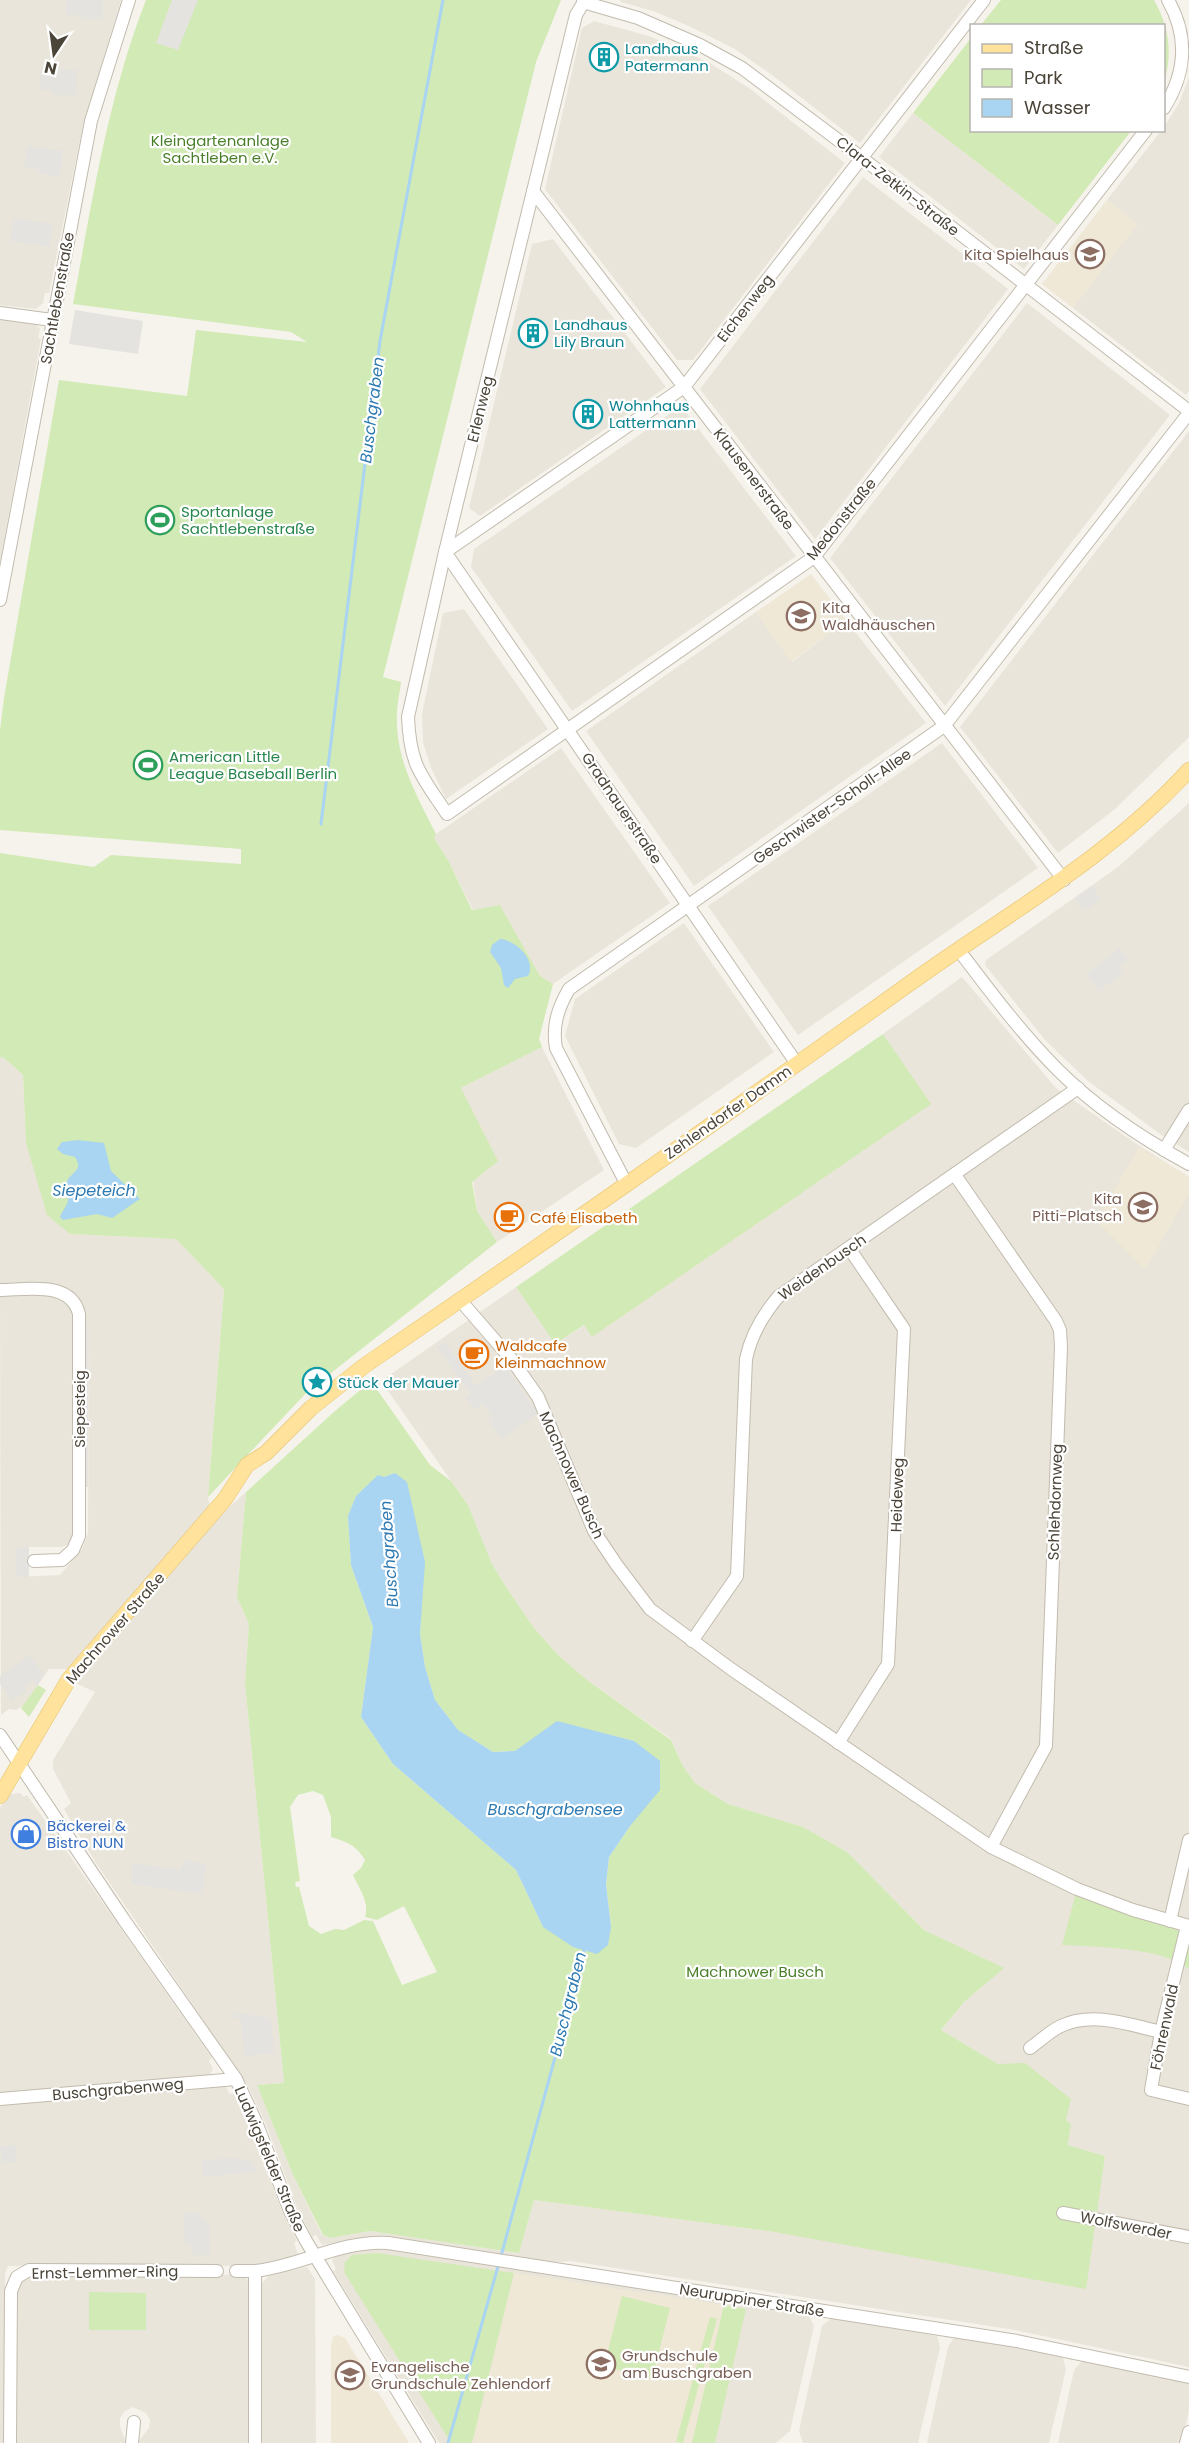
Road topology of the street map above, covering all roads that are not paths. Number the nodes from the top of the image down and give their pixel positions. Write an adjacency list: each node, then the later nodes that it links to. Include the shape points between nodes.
1 (129, 0): 12 (street, Sachtlebenstraße, via 91,121)
2 (984, 0): 8 (street, Eichenweg)
3 (1168, 0): 5 (street)
4 (584, 1): 8 (street, Clara-Zetkin-Straße, via 638,18 709,49 742,68); 9 (street, Erlenweg, via 576,15)
5 (1186, 36): 6 (street, via 1175,91)
6 (1165, 106)
7 (1144, 132): 10 (street, Medonstraße)
8 (862, 158): 10 (street, Clara-Zetkin-Straße); 13 (street, Eichenweg)
9 (533, 191): 13 (street, Klausenerstraße); 15 (street, Erlenweg)
10 (1025, 284): 14 (street, Clara-Zetkin-Straße); 16 (street, Medonstraße)
11 (0, 313): 12 (street)
12 (52, 320): 17 (street, Sachtlebenstraße)
13 (684, 387): 15 (street, Eichenweg); 16 (street, Klausenerstraße)
14 (1189, 412): 18 (street, Geschwister-Scholl-Allee)
15 (446, 552): 19 (street, Gradnauerstraße); 21 (street, Erlenweg, via 408,717 409,743 416,767)
16 (814, 557): 18 (street, Klausenerstraße); 19 (street, Medonstraße)
17 (0, 600)
18 (944, 726): 22 (street, Klausenerstraße); 23 (street, Geschwister-Scholl-Allee)
19 (567, 729): 21 (street, Medonstraße); 23 (street, Gradnauerstraße)
20 (1189, 770): 22 (main road, Zehlendorfer Damm, via 1129,829)
21 (447, 814)
22 (1064, 880): 24 (main road, Zehlendorfer Damm)
23 (689, 906): 25 (street, Gradnauerstraße); 31 (street, Geschwister-Scholl-Allee, via 569,990 553,1031 556,1047)
24 (958, 949): 25 (main road, Zehlendorfer Damm); 26 (street, via 1039,1050)
25 (797, 1064): 31 (main road, Zehlendorfer Damm)
26 (1078, 1088): 28 (street); 30 (street, Weidenbusch)
27 (1189, 1110): 28 (street)
28 (1164, 1150): 29 (street)
29 (1189, 1164)
30 (955, 1175): 32 (street, Weidenbusch); 43 (street, Schlehdornweg, via 1056,1321 1061,1347 1046,1746)
31 (626, 1183): 34 (main road, Zehlendorfer Damm)
32 (849, 1248): 37 (street, Weidenbusch, via 778,1297 755,1330 746,1359 737,1576); 39 (street, Heideweg, via 904,1329 888,1664)
33 (0, 1290): 36 (street, Siepesteig, via 62,1292 74,1302 79,1314 79,1536 73,1550 62,1560)
34 (460, 1300): 35 (main road, Zehlendorfer Damm, via 341,1382); 37 (street, Machnower Busch, via 538,1397 594,1531 616,1564 650,1608)
35 (248, 1472): 40 (main road, Machnower Straße, via 69,1679)
36 (34, 1561)
37 (692, 1641): 39 (street, Machnower Busch)
38 (0, 1735): 40 (street)
39 (838, 1743): 43 (street, Machnower Busch)
40 (20, 1762): 41 (main road, Machnower Straße); 48 (street, Ludwigsfelder Straße, via 124,1920)
41 (0, 1796)
42 (1189, 1839): 44 (street)
43 (992, 1847): 44 (street, Machnower Busch, via 1077,1889)
44 (1170, 1921): 45 (street, Machnower Busch)
45 (1188, 1926): 46 (street, Föhrenwald)
46 (1161, 2032): 47 (street, via 1088,2020 1061,2026); 50 (street, Föhrenwald, via 1151,2090)
47 (1030, 2048)
48 (236, 2079): 49 (street, Buschgrabenweg); 53 (street, Ludwigsfelder Straße, via 290,2211)
49 (0, 2099)
50 (1189, 2099)
51 (1063, 2213): 52 (street, Wolfswerder)
52 (1189, 2237)
53 (315, 2256): 56 (street, via 291,2266); 57 (street, Neuruppiner Straße, via 336,2248 376,2242 478,2256 1017,2341); 63 (street, Ludwigsfelder Straße)
54 (217, 2271): 60 (street, Ernst-Lemmer-Ring, via 29,2270 17,2277 11,2291)
55 (236, 2271): 56 (street)
56 (255, 2271): 62 (street)
57 (1189, 2377)
58 (134, 2422): 61 (street)
59 (1189, 2432): 64 (street)
60 (10, 2443)
61 (132, 2443)
62 (255, 2443)
63 (429, 2443)
64 (1186, 2443)

